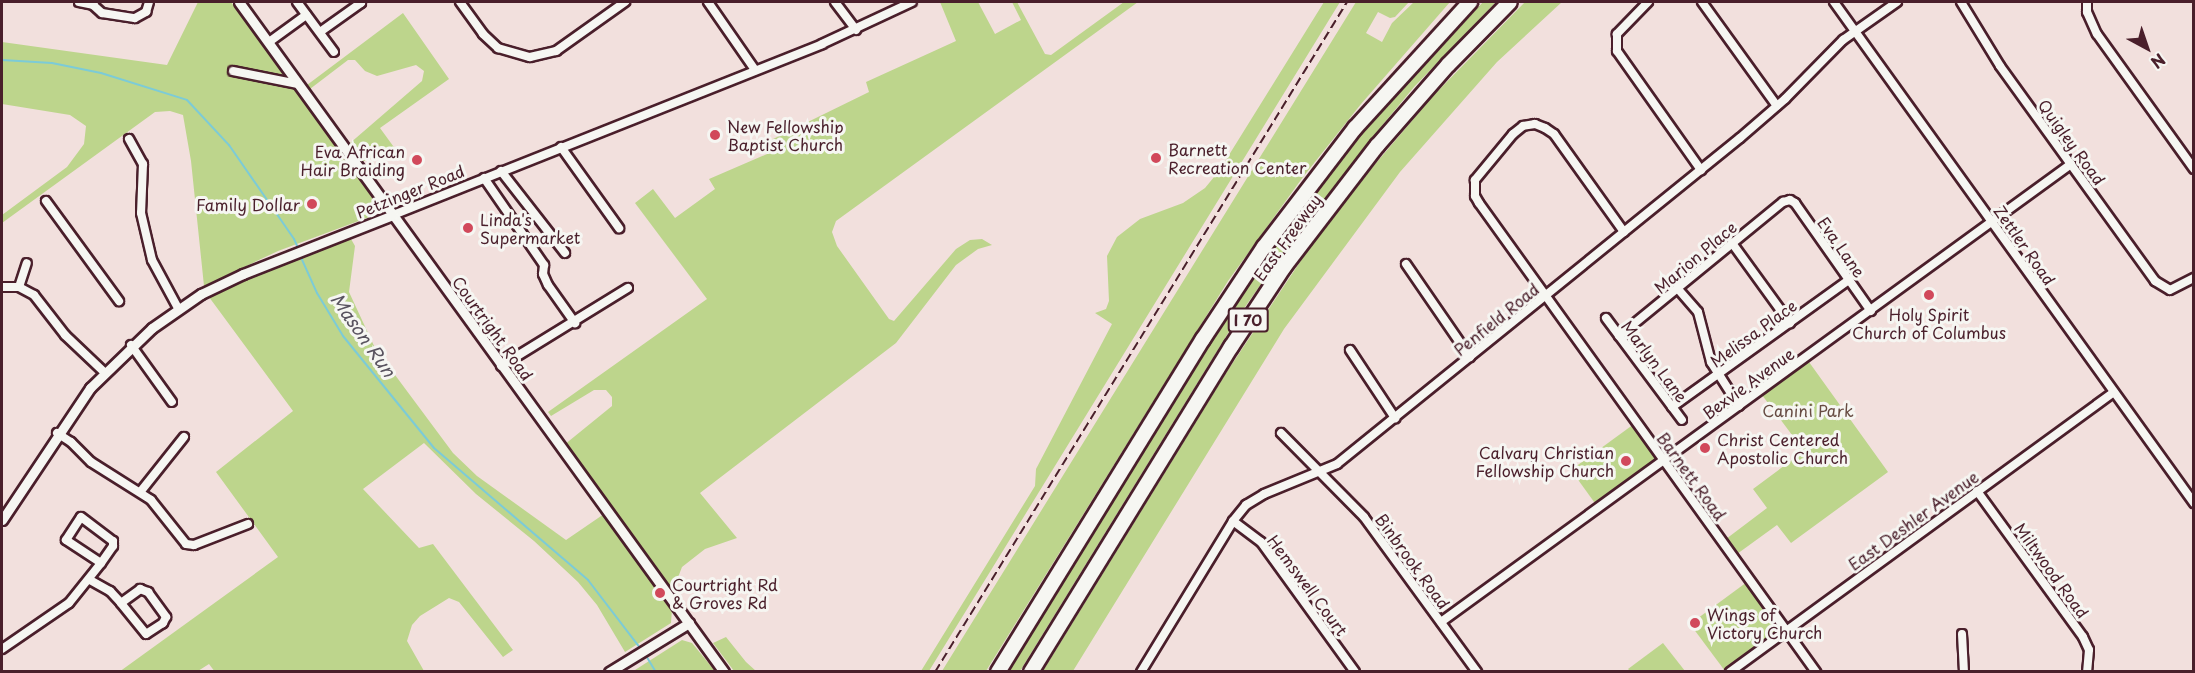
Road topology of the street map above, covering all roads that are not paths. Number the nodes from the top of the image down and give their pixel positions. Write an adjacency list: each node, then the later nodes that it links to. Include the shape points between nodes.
1 (79, 2): 19 (street)
2 (149, 2): 19 (street, via 146,12 135,18 102,13)
3 (239, 2): 24 (street, Courtright Road)
4 (297, 2): 20 (street)
5 (360, 2): 23 (street)
6 (459, 2): 7 (street, via 490,42 507,53 539,57 556,51)
7 (625, 2)
8 (708, 2): 26 (street)
9 (835, 2): 21 (street)
10 (912, 2): 21 (street, Petzinger Road)
11 (1470, 2): 94 (highway, East Freeway / I 70, via 1355,128 1264,247 1197,347)
12 (1510, 2): 95 (highway, East Freeway / I 70, via 1384,138 1284,267 1226,354)
13 (1648, 2): 34 (street, via 1622,26 1616,39 1620,57)
14 (1702, 2): 29 (street)
15 (1834, 2): 22 (street, Zettler Road)
16 (1897, 2): 22 (street, Penfield Road)
17 (1961, 2): 32 (street, Quigley Road)
18 (2087, 2): 33 (street, via 2097,34)
19 (93, 4)
20 (306, 15): 23 (street); 24 (street)
21 (856, 30): 26 (street, Petzinger Road)
22 (1856, 32): 29 (street, Penfield Road, via 1843,40); 40 (street, Zettler Road)
23 (320, 33): 25 (street)
24 (269, 42): 28 (street, Courtright Road)
25 (334, 52)
26 (755, 70): 31 (street, Petzinger Road)
27 (233, 71): 28 (street)
28 (298, 84): 39 (street, Courtright Road)
29 (1777, 106): 34 (street, Penfield Road)
30 (129, 140): 55 (street, via 143,164 141,213 152,260)
31 (561, 147): 35 (street, Petzinger Road); 41 (street)
32 (2071, 165): 40 (street, Bexvie Avenue); 47 (street, Quigley Road, via 2155,281 2170,290)
33 (2193, 169)
34 (1701, 170): 42 (street, Penfield Road)
35 (501, 171): 36 (street, Petzinger Road); 44 (street)
36 (484, 178): 39 (street, Petzinger Road); 58 (street, via 544,265 548,285)
37 (1790, 200): 43 (street, Marion Place); 48 (street, Eva Lane, via 1796,203)
38 (46, 201): 54 (street)
39 (393, 215): 55 (street, Petzinger Road, via 243,274); 64 (street, Courtright Road)
40 (1992, 222): 56 (street, Bexvie Avenue); 67 (street, Zettler Road)
41 (618, 228)
42 (1624, 232): 53 (street, Penfield Road); 53 (street, Barnett Road, via 1554,134 1535,124 1523,126 1513,134 1479,173 1474,189 1479,202)
43 (1732, 243): 52 (street, Marion Place); 59 (street)
44 (565, 253)
45 (27, 263): 50 (street)
46 (1406, 264): 63 (street)
47 (2193, 278)
48 (1849, 280): 56 (street, Eva Lane); 59 (street, Melissa Place)
49 (2, 287): 50 (street)
50 (19, 287): 65 (street, via 38,299 65,335)
51 (628, 288): 58 (street)
52 (1678, 289): 60 (street, Marion Place); 66 (street, via 1698,312)
53 (1546, 296): 63 (street, Penfield Road); 76 (street, Barnett Road)
54 (119, 301)
55 (178, 308): 61 (street, Petzinger Road)
56 (1871, 311): 69 (street, Bexvie Avenue)
57 (1606, 318): 60 (street, Marlyn Lane)
58 (575, 322): 64 (street)
59 (1790, 323): 66 (street, Melissa Place)
60 (1619, 336): 70 (street, Marlyn Lane)
61 (131, 345): 65 (street, Petzinger Road); 68 (street)
62 (1350, 350): 71 (street)
63 (1470, 357): 71 (street, Penfield Road)
64 (501, 366): 88 (street, Courtright Road)
65 (104, 372): 73 (street, Petzinger Road)
66 (1718, 376): 69 (street); 70 (street, Melissa Place)
67 (2114, 392): 79 (street, East Deshler Avenue); 80 (street, Zettler Road)
68 (172, 402)
69 (1739, 406): 76 (street, Bexvie Avenue)
70 (1672, 407): 72 (street, Marlyn Lane)
71 (1395, 418): 77 (street, Penfield Road, via 1337,464)
72 (1682, 420)
73 (57, 433): 78 (street, via 91,462); 81 (street, Petzinger Road)
74 (1281, 433): 77 (street, Binbrook Road)
75 (184, 437): 78 (street)
76 (1664, 460): 87 (street, Bexvie Avenue); 89 (street, Barnett Road)
77 (1322, 471): 82 (street, Penfield Road, via 1264,494 1246,505); 87 (street, Binbrook Road, via 1364,517)
78 (141, 491): 83 (street, via 186,544 194,545)
79 (1977, 491): 89 (street, East Deshler Avenue); 102 (street, Miltwood Road, via 2083,638 2089,650)
80 (2193, 503)
81 (2, 520)
82 (1233, 521): 96 (street, Penfield Road); 97 (street, Hemswell Court, via 1261,542)
83 (248, 524)
84 (101, 563): 84 (street, via 113,542 81,518 66,540); 85 (street)
85 (90, 580): 86 (street, via 110,591); 91 (street, via 69,603)
86 (121, 603): 86 (street, via 143,633 149,633 165,620 146,590 140,589)
87 (1441, 622): 98 (street, Binbrook Road)
88 (689, 623): 92 (street); 93 (street, Courtright Road)
89 (1786, 629): 99 (street, East Deshler Avenue); 100 (street, Barnett Road)
90 (1962, 634): 101 (street)
91 (2, 649)
92 (614, 670)
93 (724, 672)
94 (998, 672)
95 (1031, 672)
96 (1141, 672)
97 (1355, 672)
98 (1477, 672)
99 (1730, 672)
100 (1816, 672)
101 (1964, 672)
102 (2087, 672)

